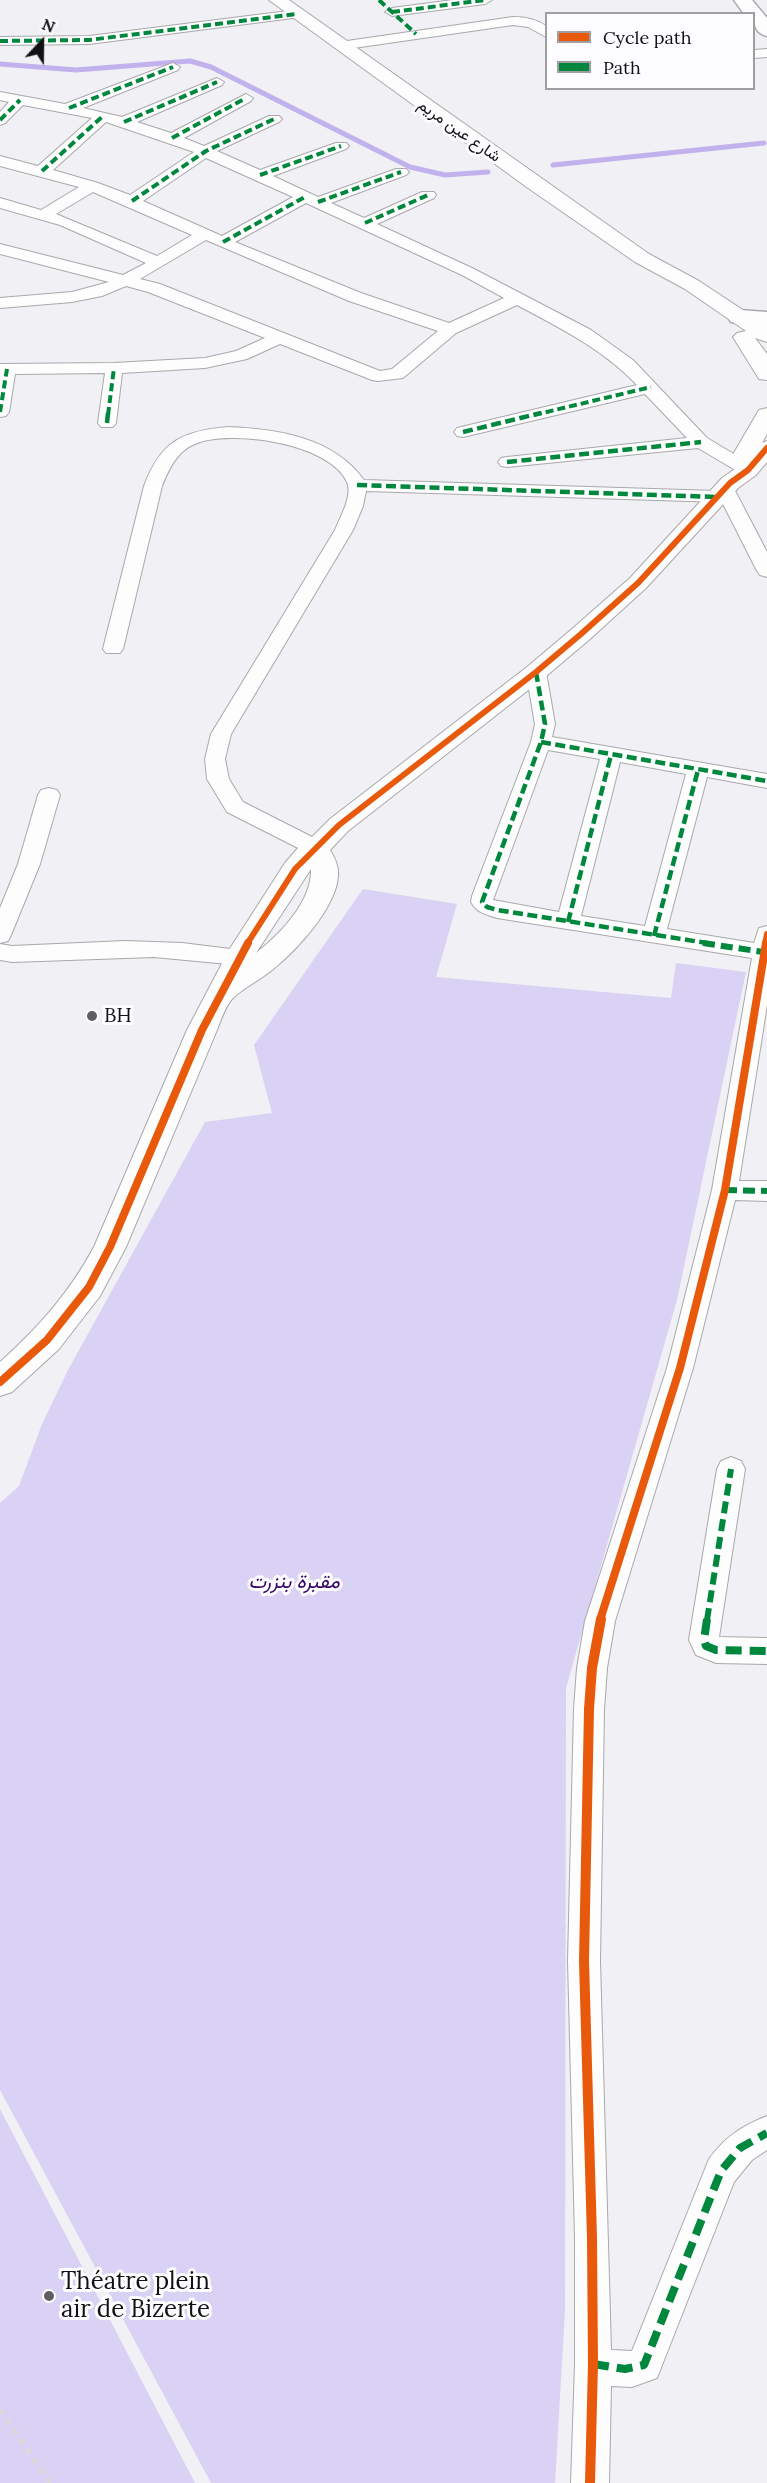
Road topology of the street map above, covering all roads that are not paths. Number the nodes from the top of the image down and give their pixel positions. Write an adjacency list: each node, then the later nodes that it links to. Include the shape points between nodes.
1 (278, 0): 7 (street, شارع عين مريم)
2 (379, 0): 5 (street)
3 (485, 0): 5 (street)
4 (742, 0): 6 (main road)
5 (392, 12): 11 (street)
6 (752, 12)
7 (296, 14): 12 (street, via 81,40); 13 (street, شارع عين مريم)
8 (755, 16): 9 (main road)
9 (767, 30)
10 (545, 32): 11 (street, via 522,20)
11 (416, 34): 13 (street)
12 (0, 41)
13 (340, 45): 48 (street, شارع عين مريم, via 642,258 667,280)
14 (172, 67): 19 (street)
15 (218, 82): 23 (street)
16 (0, 96): 18 (street)
17 (246, 98): 24 (street)
18 (20, 100): 19 (street); 22 (street)
19 (69, 108): 20 (street)
20 (103, 116): 23 (street); 29 (street)
21 (274, 119): 26 (street)
22 (0, 120)
23 (124, 122): 24 (street)
24 (172, 138): 26 (street)
25 (341, 146): 32 (street)
26 (206, 151): 32 (street); 36 (street)
27 (0, 161): 28 (street)
28 (17, 165): 29 (street); 31 (street)
29 (42, 171): 33 (street)
30 (401, 172): 35 (street)
31 (0, 175)
32 (260, 176): 35 (street)
33 (92, 186): 36 (street); 38 (street)
34 (428, 195): 39 (street)
35 (312, 200): 39 (street); 41 (street)
36 (132, 201): 40 (street)
37 (1, 205): 38 (street)
38 (44, 215): 43 (street)
39 (365, 223): 45 (street)
40 (206, 234): 41 (street); 43 (street)
41 (223, 242): 49 (street, via 355,297)
42 (0, 249): 44 (street)
43 (156, 261): 44 (street)
44 (127, 280): 46 (street, via 73,297); 51 (street)
45 (518, 298): 49 (street); 56 (street, via 585,334)
46 (0, 303)
47 (767, 319): 48 (main road)
48 (741, 327): 50 (street, شارع عين مريم); 52 (street, شارع عين مريم); 55 (street)
49 (450, 329): 51 (street, via 404,370 388,376 378,376)
50 (767, 336)
51 (281, 337): 53 (street, via 225,360)
52 (767, 355)
53 (114, 368): 54 (street); 59 (street)
54 (4, 369): 57 (street)
55 (767, 374)
56 (651, 387): 60 (street); 61 (street)
57 (0, 412)
58 (767, 415): 64 (street)
59 (107, 423)
60 (463, 432)
61 (701, 442): 63 (street); 64 (street)
62 (767, 448): 64 (street)
63 (507, 462)
64 (732, 481): 65 (street); 66 (street); 68 (street, via 638,583)
65 (357, 485): 67 (street, via 339,462 320,450 297,443 226,432 187,440 160,466); 74 (street, via 344,530 221,734 215,759 218,779 235,807)
66 (767, 571)
67 (113, 650)
68 (536, 672): 69 (street, via 545,724); 74 (street)
69 (541, 742): 70 (street); 75 (street, via 482,902 497,910)
70 (611, 755): 71 (street); 75 (street)
71 (698, 770): 72 (street); 77 (street)
72 (767, 781)
73 (49, 795): 76 (street, via 29,864)
74 (314, 847): 80 (street, via 295,869); 81 (street, via 324,860 325,877 319,896 300,926 283,947)
75 (568, 922): 77 (street)
76 (0, 935)
77 (654, 936): 78 (street)
78 (765, 943): 82 (street)
79 (0, 952): 80 (street, via 165,949)
80 (238, 957): 81 (street)
81 (220, 992): 84 (street, via 89,1287 47,1340)
82 (725, 1190): 83 (street); 88 (street, via 680,1368 600,1621 592,1668 584,1961)
83 (767, 1191)
84 (0, 1382)
85 (731, 1469): 86 (street, via 706,1646 716,1650)
86 (767, 1651)
87 (767, 2133): 88 (street, via 736,2150 721,2171 644,2365 627,2370)
88 (593, 2364): 89 (street)
89 (590, 2483)

